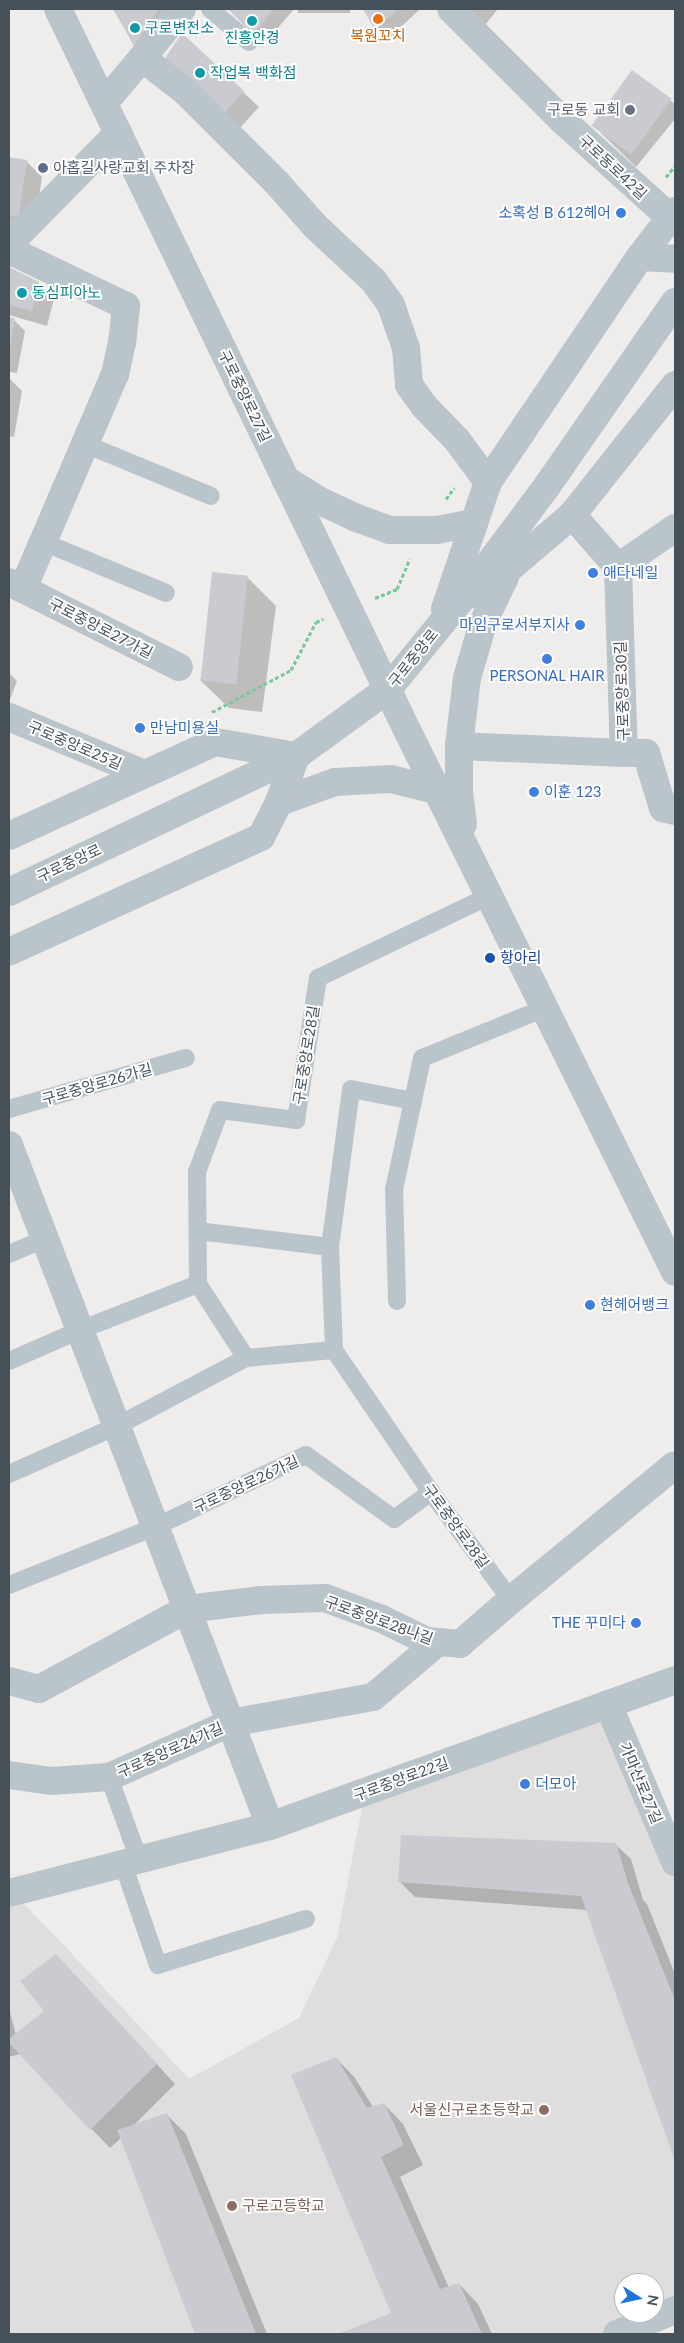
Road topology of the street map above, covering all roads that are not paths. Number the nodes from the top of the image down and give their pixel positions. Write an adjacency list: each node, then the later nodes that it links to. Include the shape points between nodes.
1 (58, 9): 7 (street, 구로중앙로27길)
2 (182, 9): 6 (street)
3 (210, 9): 5 (lane)
4 (451, 9): 9 (street, 구로동로42길, via 562,120)
5 (249, 42)
6 (142, 58): 7 (street); 18 (street, via 186,92 278,183 315,226 373,280 391,305 406,348 409,384)
7 (104, 103): 8 (street, 구로중앙로27길)
8 (118, 133): 10 (street); 17 (street, 구로중앙로27길)
9 (673, 217): 12 (street)
10 (9, 244)
11 (9, 250): 16 (street, 구로중앙로27가길, via 126,306 115,374)
12 (640, 257): 13 (street); 18 (street)
13 (675, 260)
14 (675, 302): 28 (street, 구로중앙로, via 547,486)
15 (675, 385): 20 (street)
16 (86, 444): 19 (lane); 23 (street, 구로중앙로27가길)
17 (285, 479): 21 (street, via 328,505 389,530 437,530); 30 (street, 구로중앙로27길)
18 (488, 482): 21 (street)
19 (211, 496)
20 (572, 515): 24 (street); 25 (street)
21 (474, 523): 28 (street)
22 (675, 528): 24 (street)
23 (43, 542): 26 (street, 구로중앙로27가길); 27 (lane)
24 (618, 567): 33 (street, 구로중앙로30길)
25 (507, 572): 28 (street); 32 (street, via 483,624 467,678)
26 (16, 585): 29 (street, 구로중앙로27가길)
27 (166, 593)
28 (440, 625): 30 (street, 구로중앙로)
29 (179, 667)
30 (388, 690): 34 (street, 구로중앙로); 36 (street)
31 (9, 717): 35 (street, 구로중앙로25길)
32 (459, 746): 33 (street); 40 (street, via 458,789)
33 (624, 753): 38 (street, 구로중앙로30길, via 646,753 663,808)
34 (296, 756): 35 (street, via 215,742); 37 (street); 41 (street, 구로중앙로)
35 (142, 773): 39 (street)
36 (439, 791): 37 (street, via 391,779 335,782); 40 (street)
37 (279, 802): 43 (street, via 261,837)
38 (675, 811)
39 (9, 836)
40 (466, 845): 42 (street)
41 (9, 892)
42 (489, 896): 44 (street); 49 (lane, 구로중앙로28길, via 318,978 296,1120 220,1110 197,1172)
43 (9, 952)
44 (545, 1008): 46 (lane, via 422,1058); 53 (street)
45 (186, 1058): 47 (lane, 구로중앙로26가길)
46 (413, 1101): 51 (lane, via 351,1088); 55 (lane, via 394,1190)
47 (9, 1109)
48 (9, 1145): 50 (street)
49 (198, 1231): 51 (lane); 54 (lane, 구로중앙로28길)
50 (45, 1239): 52 (lane); 56 (street)
51 (330, 1246): 57 (lane)
52 (9, 1254)
53 (675, 1272)
54 (198, 1284): 56 (lane); 58 (lane)
55 (397, 1301)
56 (80, 1330): 59 (lane); 60 (street)
57 (334, 1350): 58 (lane); 63 (lane, 구로중앙로28길)
58 (246, 1358): 60 (lane)
59 (9, 1361)
60 (117, 1426): 62 (lane); 64 (street)
61 (675, 1465): 66 (street, 구로중앙로28나길)
62 (9, 1474)
63 (431, 1492): 64 (lane, 구로중앙로26가길, via 394,1519 306,1455); 66 (lane, 구로중앙로28길)
64 (155, 1527): 65 (lane, 구로중앙로26가길); 67 (street)
65 (9, 1585)
66 (511, 1600): 68 (street, 구로중앙로28나길, via 460,1644)
67 (187, 1609): 68 (street, 구로중앙로28나길, via 260,1600 325,1598 382,1619 427,1641); 70 (street, 구로중앙로28나길, via 39,1689); 72 (street)
68 (438, 1642): 72 (street, via 373,1697)
69 (675, 1680): 71 (street, 구로중앙로22길)
70 (9, 1681)
71 (608, 1704): 75 (street, 구로중앙로22길); 77 (street, 가마산로27길)
72 (230, 1723): 74 (street, 구로중앙로24가길); 75 (street)
73 (9, 1775): 74 (street, 구로중앙로24가길, via 51,1781)
74 (109, 1777): 76 (lane, 구로중앙로24가길)
75 (270, 1826): 76 (street, 구로중앙로22길)
76 (131, 1862): 78 (street, 구로중앙로22길); 79 (lane, via 158,1965)
77 (675, 1862)
78 (9, 1893)
79 (306, 1918)
80 (675, 2310): 81 (street)
81 (617, 2334)

